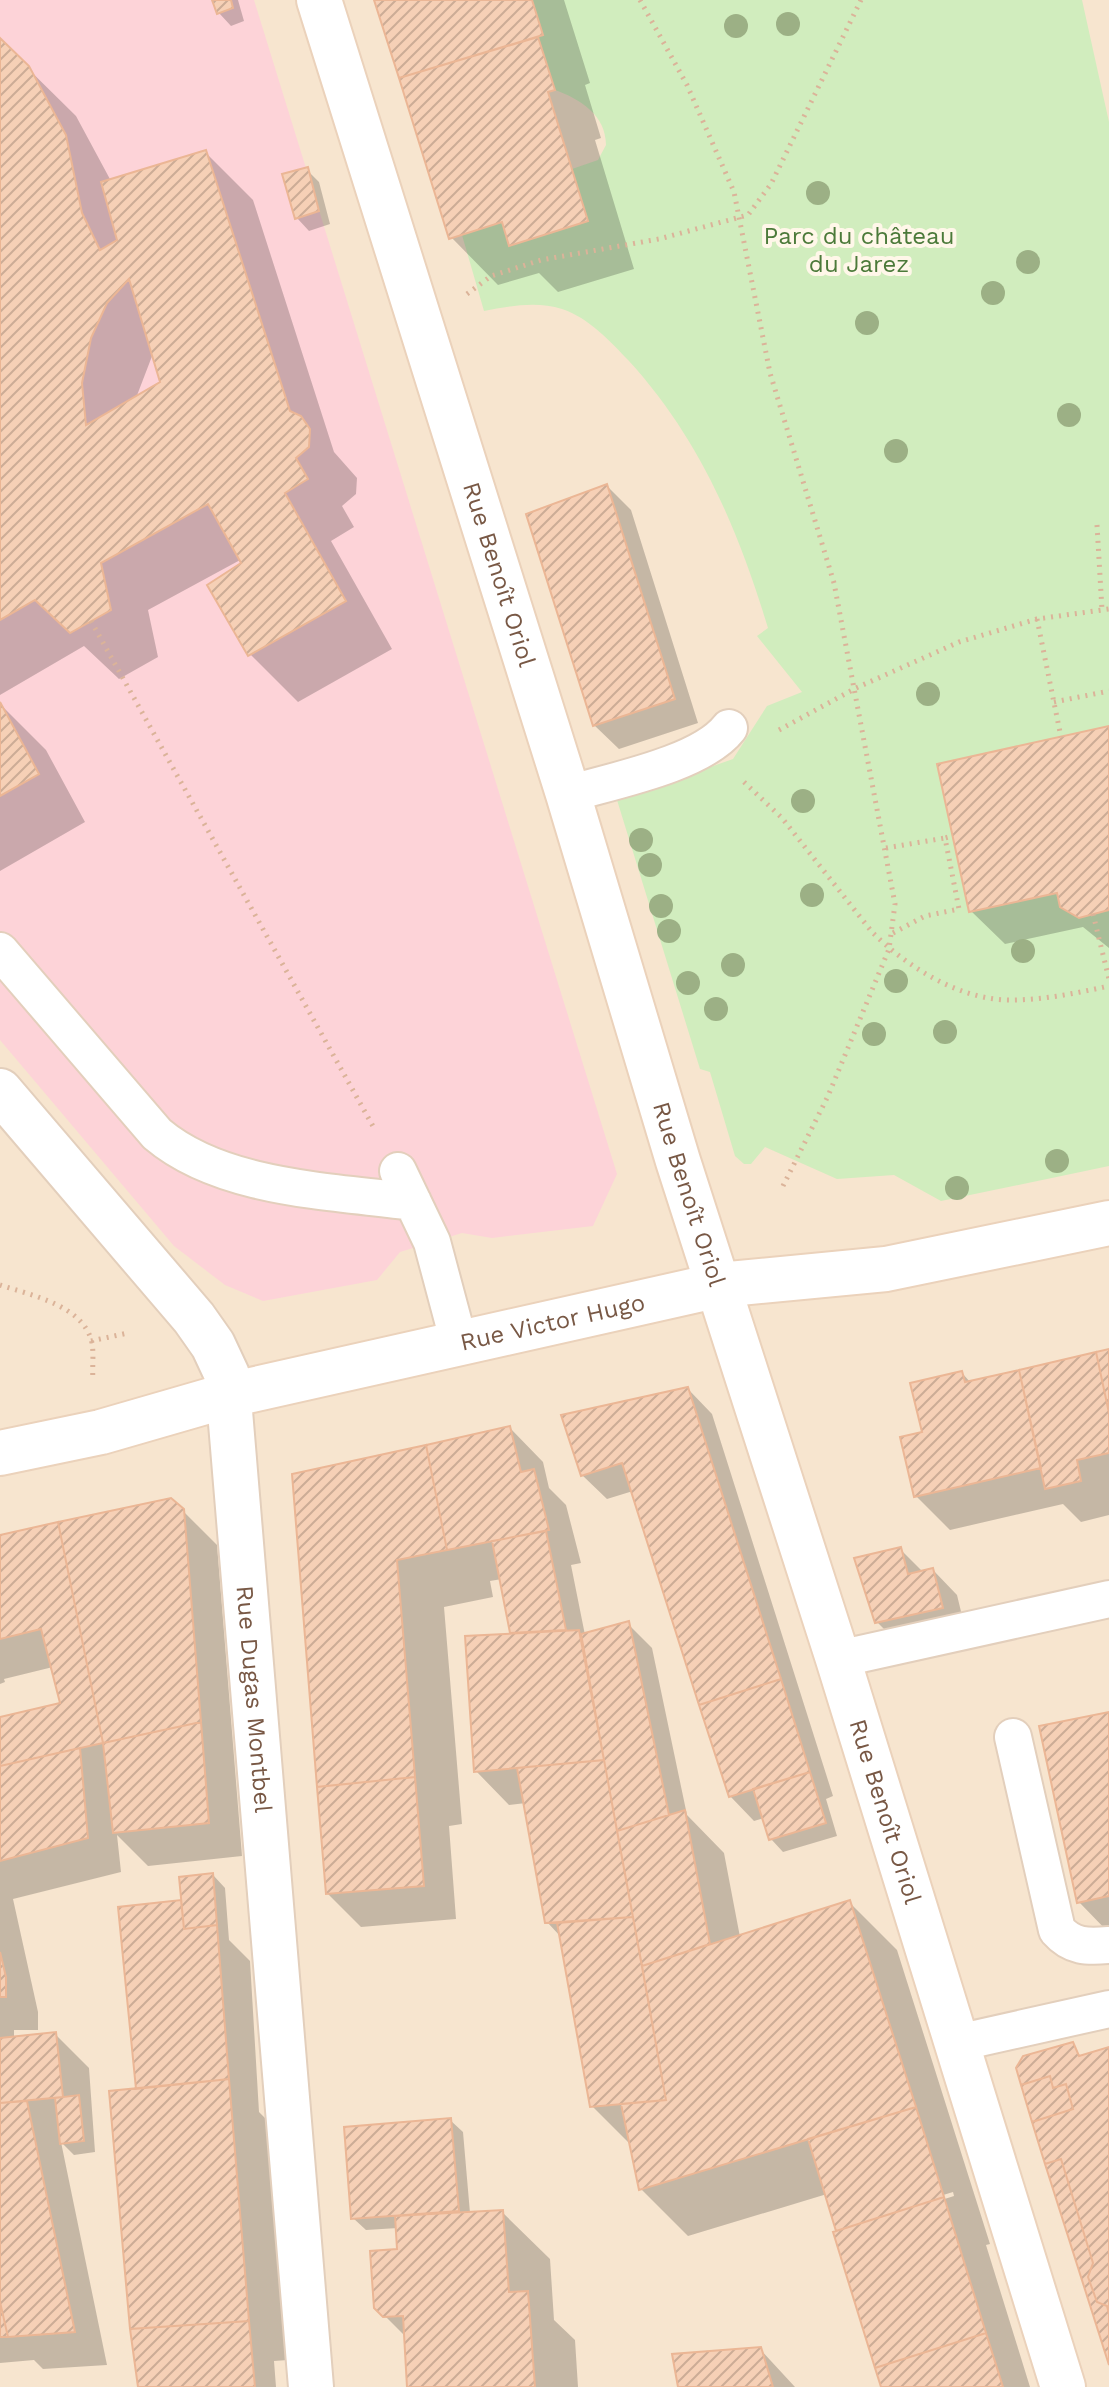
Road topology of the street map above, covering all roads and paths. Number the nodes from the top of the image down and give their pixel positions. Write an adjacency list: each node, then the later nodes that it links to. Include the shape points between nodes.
1 (319, 0): 16 (main road, Rue Benoît Oriol)
2 (640, 0): 4 (path, via 726,169)
3 (861, 0): 4 (path, via 767,192)
4 (741, 218): 5 (path, via 528,263 491,276); 10 (path, via 770,373 834,583)
5 (463, 300)
6 (1097, 525): 7 (path)
7 (1105, 609): 8 (path)
8 (1037, 619): 10 (path, via 959,642); 12 (path)
9 (91, 621): 27 (path)
10 (856, 688): 13 (path, via 780,730); 19 (path)
11 (1109, 691): 12 (path)
12 (1054, 702): 14 (path)
13 (729, 728): 15 (lane, via 719,741)
14 (1061, 737)
15 (700, 750): 16 (lane); 22 (path, via 782,818)
16 (568, 794): 31 (main road, Rue Benoît Oriol)
17 (952, 836): 18 (path)
18 (945, 838): 19 (path); 21 (path, via 959,909 925,916)
19 (886, 848): 21 (path, via 895,904)
20 (1093, 914): 24 (path)
21 (893, 934): 22 (path)
22 (889, 949): 25 (path, via 957,988 1009,1000); 28 (path, via 834,1083)
23 (0, 951): 27 (lane, via 179,1153 213,1169 303,1187)
24 (1109, 979)
25 (1109, 986)
26 (0, 1091): 36 (main road, Rue Dugas Montbel, via 194,1318 227,1375)
27 (405, 1186): 34 (lane, via 432,1242)
28 (781, 1190)
29 (1109, 1223): 31 (main road, Rue Victor Hugo, via 886,1269)
30 (0, 1285): 33 (path, via 66,1311 82,1323)
31 (719, 1285): 34 (main road, Rue Victor Hugo); 39 (main road, Rue Benoît Oriol)
32 (128, 1333): 33 (path)
33 (91, 1341): 35 (path)
34 (459, 1343): 36 (main road, Rue Victor Hugo)
35 (93, 1386)
36 (229, 1395): 37 (main road, Rue Victor Hugo, via 101,1432); 44 (main road, Rue Dugas Montbel)
37 (0, 1453)
38 (1109, 1599): 39 (lane)
39 (838, 1659): 43 (main road, Rue Benoît Oriol)
40 (1013, 1737): 41 (lane, via 1057,1930 1067,1941 1083,1946)
41 (1109, 1945)
42 (1109, 2009): 43 (lane)
43 (957, 2043): 45 (main road, Rue Benoît Oriol)
44 (311, 2387)
45 (1063, 2387)

